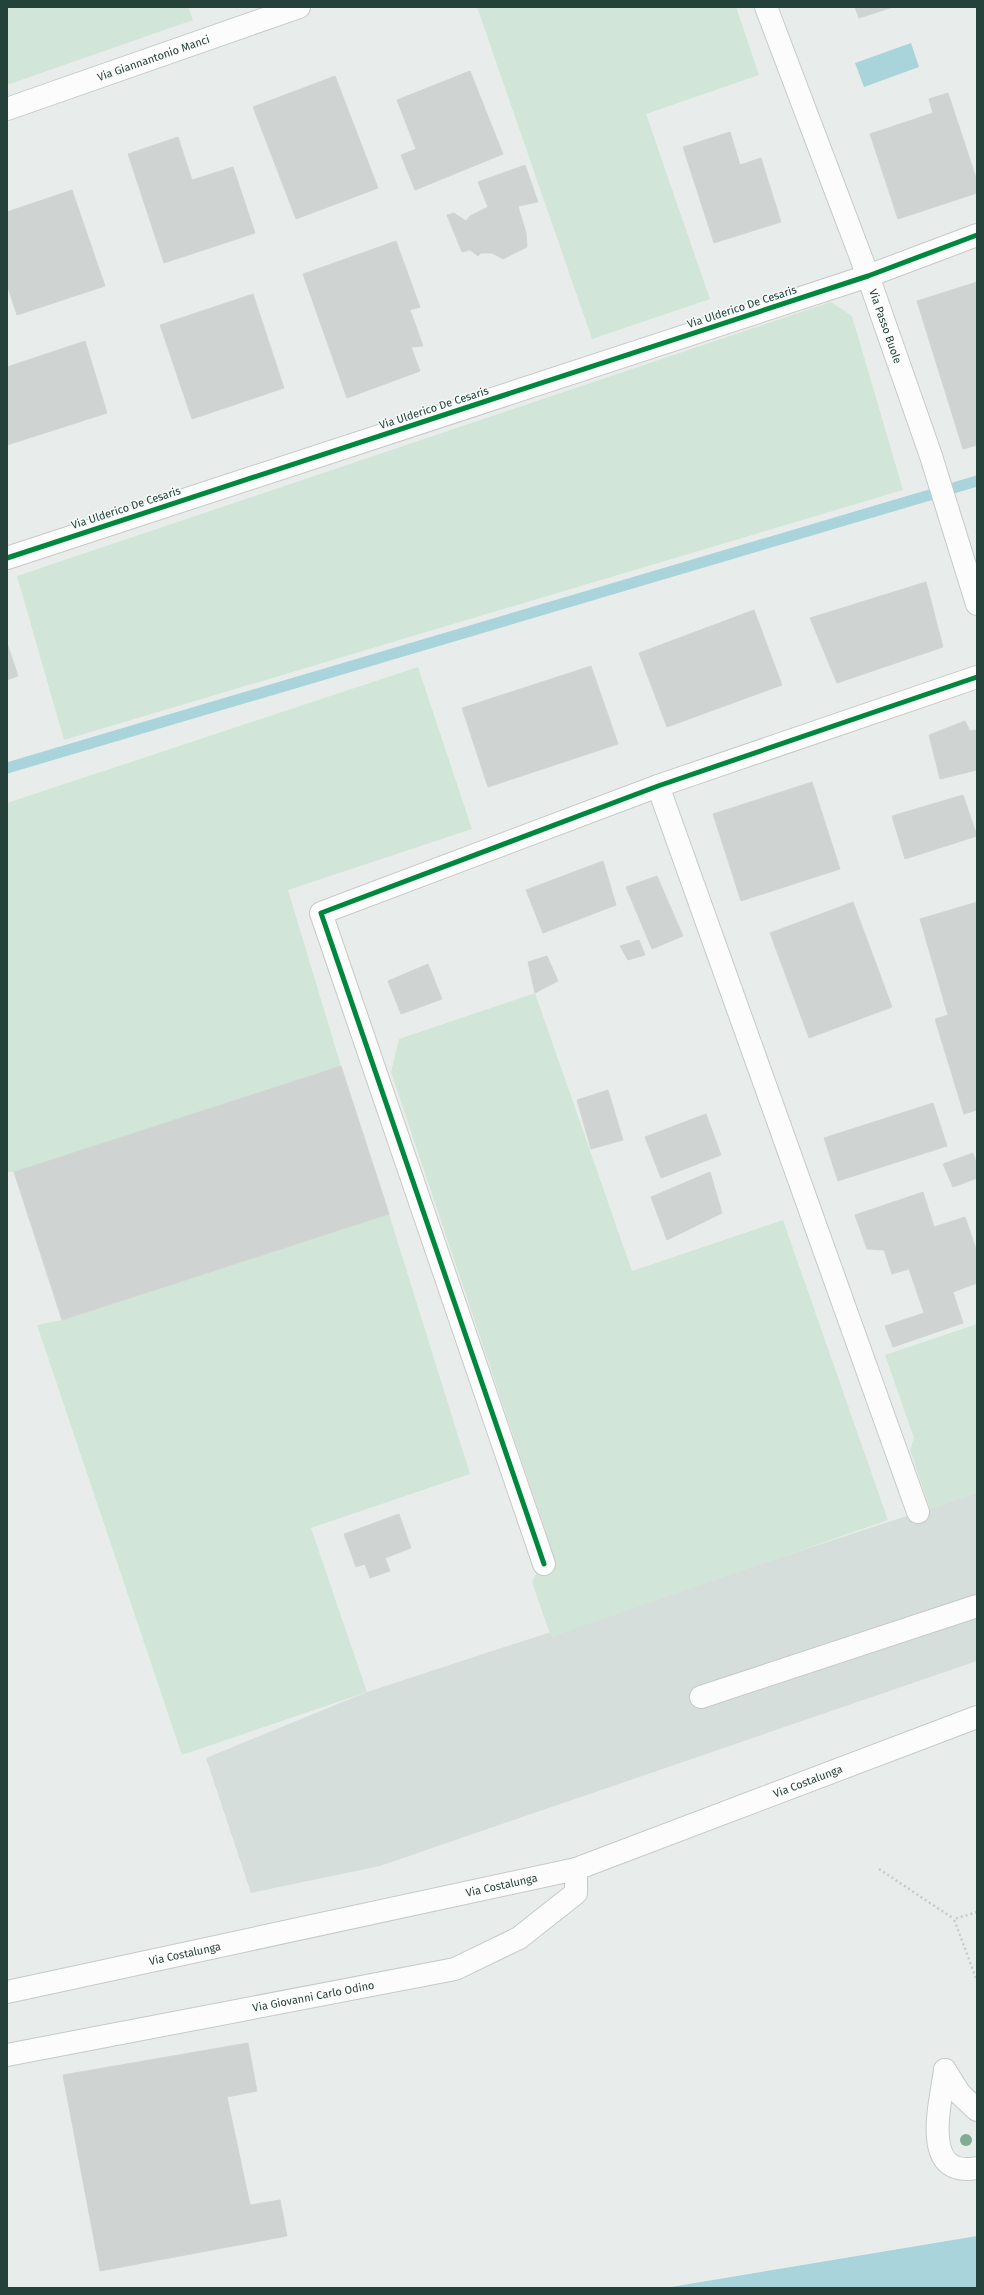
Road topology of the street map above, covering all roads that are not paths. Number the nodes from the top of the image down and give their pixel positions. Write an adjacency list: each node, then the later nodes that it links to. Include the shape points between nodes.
1 (299, 7): 3 (street, Via Giannantonio Manci)
2 (766, 7): 5 (street, Via Passo Buole)
3 (7, 109)
4 (977, 236): 5 (street, Via Ulderico De Cesaris)
5 (868, 276): 6 (street, Via Ulderico De Cesaris); 7 (street, Via Passo Buole, via 931,456)
6 (7, 558)
7 (977, 604)
8 (977, 677): 9 (street)
9 (658, 786): 10 (street); 11 (street, via 321,913)
10 (918, 1512)
11 (544, 1564)
12 (977, 1606): 13 (street)
13 (701, 1697)
14 (977, 1716): 15 (street, Via Costalunga)
15 (576, 1869): 16 (street, Via Costalunga); 17 (street, Via Giovanni Carlo Odino, via 576,1893 519,1938 455,1969)
16 (7, 1992)
17 (7, 2055)
18 (977, 2110): 19 (street, via 960,2094 945,2070 937,2126 938,2147 949,2165 965,2170)
19 (977, 2168)

